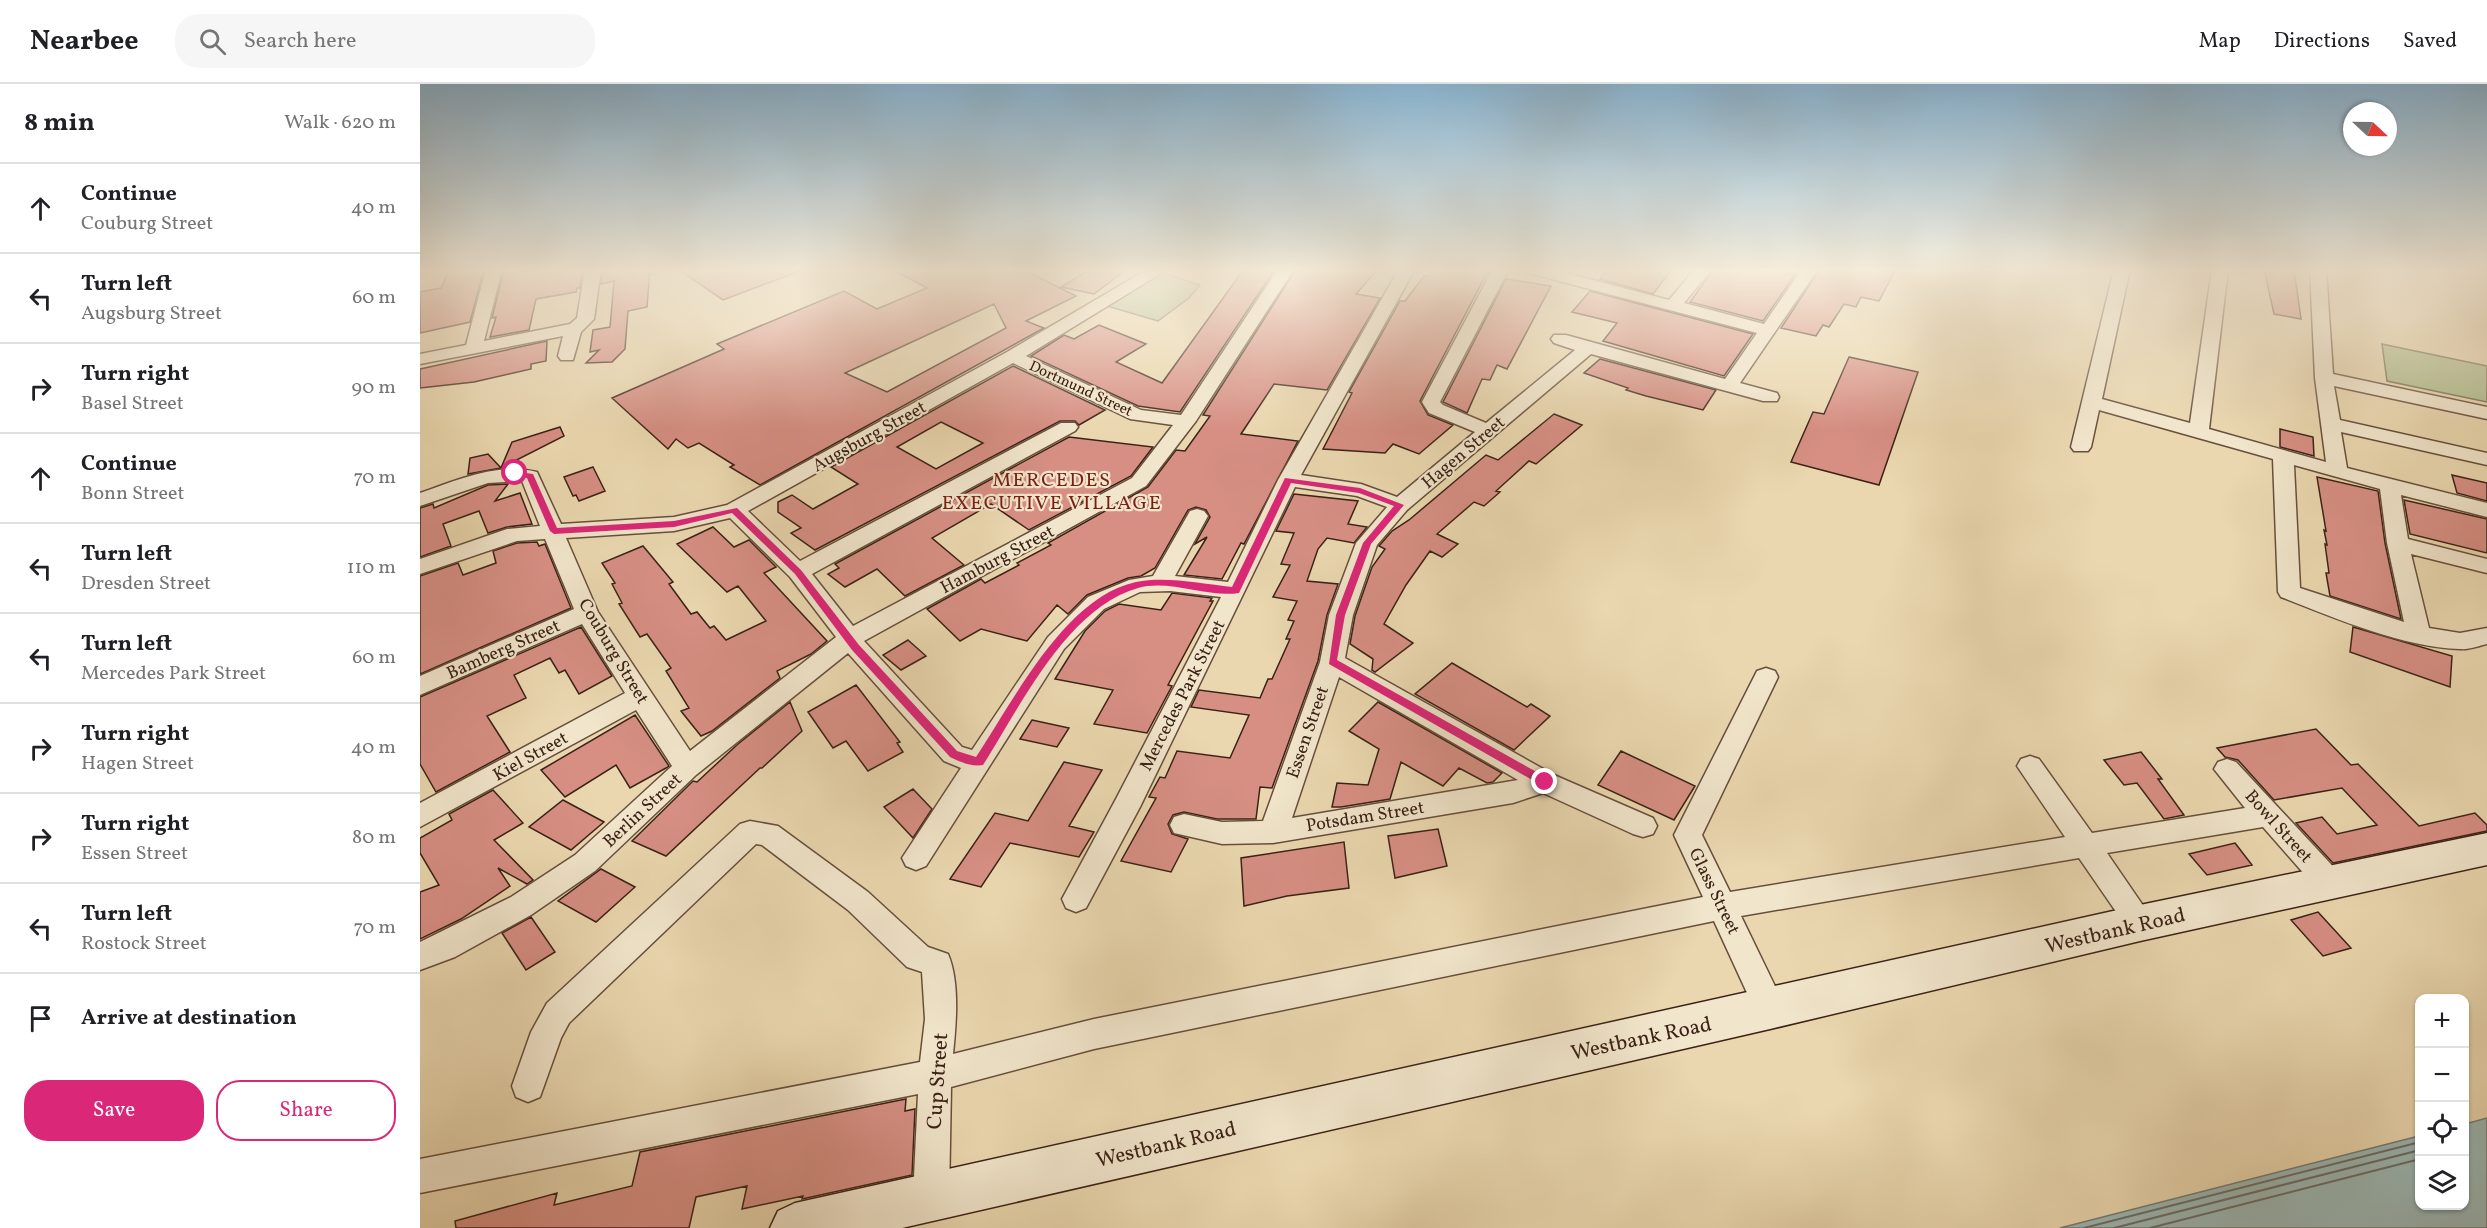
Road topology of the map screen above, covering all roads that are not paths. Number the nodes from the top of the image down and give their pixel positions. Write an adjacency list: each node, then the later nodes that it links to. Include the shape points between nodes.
1 (480, 322): 15 (street)
2 (583, 322): 12 (street)
3 (1069, 322): 18 (street, Augsburg Street)
4 (1251, 322): 25 (street, Hamburg Street)
5 (1377, 322): 34 (street, Mercedes Park Street)
6 (1473, 322): 28 (street, via 1431,402 1436,409)
7 (1737, 322): 13 (street)
8 (1772, 322): 13 (street)
9 (2110, 322): 23 (street)
10 (2213, 322): 29 (street)
11 (2321, 322): 20 (street)
12 (573, 329): 15 (street); 17 (street)
13 (1767, 330): 21 (street)
14 (1560, 339): 16 (street)
15 (474, 347): 19 (street)
16 (1588, 348): 21 (street); 28 (street, Hagen Street)
17 (567, 356)
18 (1012, 356): 25 (street, Dortmund Street, via 1137,416); 38 (street, Augsburg Street)
19 (420, 359)
20 (2324, 378): 24 (street); 26 (street)
21 (1730, 385): 22 (street)
22 (1770, 397)
23 (2093, 402): 29 (street); 30 (street)
24 (2487, 413)
25 (1186, 421): 51 (street, Hamburg Street, via 1139,482)
26 (2330, 424): 32 (street); 33 (street)
27 (1068, 427): 45 (street)
28 (1488, 431): 37 (street, Hagen Street)
29 (2199, 431): 31 (street)
30 (2081, 447)
31 (2283, 454): 33 (street); 49 (street, via 2289,592)
32 (2487, 459)
33 (2337, 469): 35 (street)
34 (1288, 480): 37 (street, via 1360,490); 47 (street, Mercedes Park Street)
35 (2390, 487): 39 (street); 42 (street)
36 (420, 500): 41 (street, Couburg Street, via 495,475 530,476)
37 (1400, 505): 52 (street, Essen Street, via 1367,543 1341,615)
38 (734, 510): 41 (street, Augsburg Street, via 674,524); 45 (street)
39 (2487, 510)
40 (1197, 516): 46 (street)
41 (554, 531): 44 (street, Augsburg Street, via 515,534); 48 (street, Couburg Street)
42 (2398, 543): 43 (street); 49 (street)
43 (2487, 566)
44 (420, 567)
45 (798, 572): 51 (street)
46 (1160, 584): 47 (street); 56 (street, via 1137,585 1096,603 1056,643)
47 (1235, 591): 70 (street, Mercedes Park Street)
48 (587, 613): 54 (street, Bamberg Street); 55 (street, Couburg Street)
49 (2418, 633): 50 (street, via 2462,641)
50 (2487, 636)
51 (849, 639): 56 (street, via 953,754); 58 (street, Berlin Street)
52 (1332, 662): 60 (street); 65 (street, Essen Street)
53 (1766, 677): 71 (street, Glass Street, via 1688,835)
54 (420, 686)
55 (640, 696): 58 (street, Couburg Street); 62 (street, Kiel Street)
56 (979, 762): 68 (street)
57 (2030, 766): 66 (street)
58 (687, 768): 73 (street, Berlin Street, via 585,863 521,906)
59 (2227, 769): 61 (street, Bowl Street)
60 (1545, 782): 64 (street); 65 (street, Potsdam Street, via 1513,792)
61 (2268, 815): 66 (street); 69 (street, Bowl Street)
62 (420, 816)
63 (1184, 825): 65 (street, Potsdam Street, via 1222,832)
64 (1643, 826)
65 (1273, 832)
66 (2084, 845): 71 (street); 72 (street)
67 (2487, 849): 69 (street, Westbank Road)
68 (916, 858)
69 (2331, 884): 72 (street, Westbank Road)
70 (1076, 899)
71 (1723, 906): 74 (street, Glass Street); 75 (street, via 1094,1034)
72 (2140, 923): 74 (street, Westbank Road)
73 (420, 956)
74 (1770, 1010): 78 (street, Westbank Road)
75 (935, 1076): 76 (street, Cup Street, via 941,1019 938,964 918,957 858,901 768,834 750,832 558,1013); 77 (street); 78 (street, Cup Street)
76 (528, 1086)
77 (420, 1176)
78 (932, 1197): 79 (street, Westbank Road)
79 (795, 1228)

